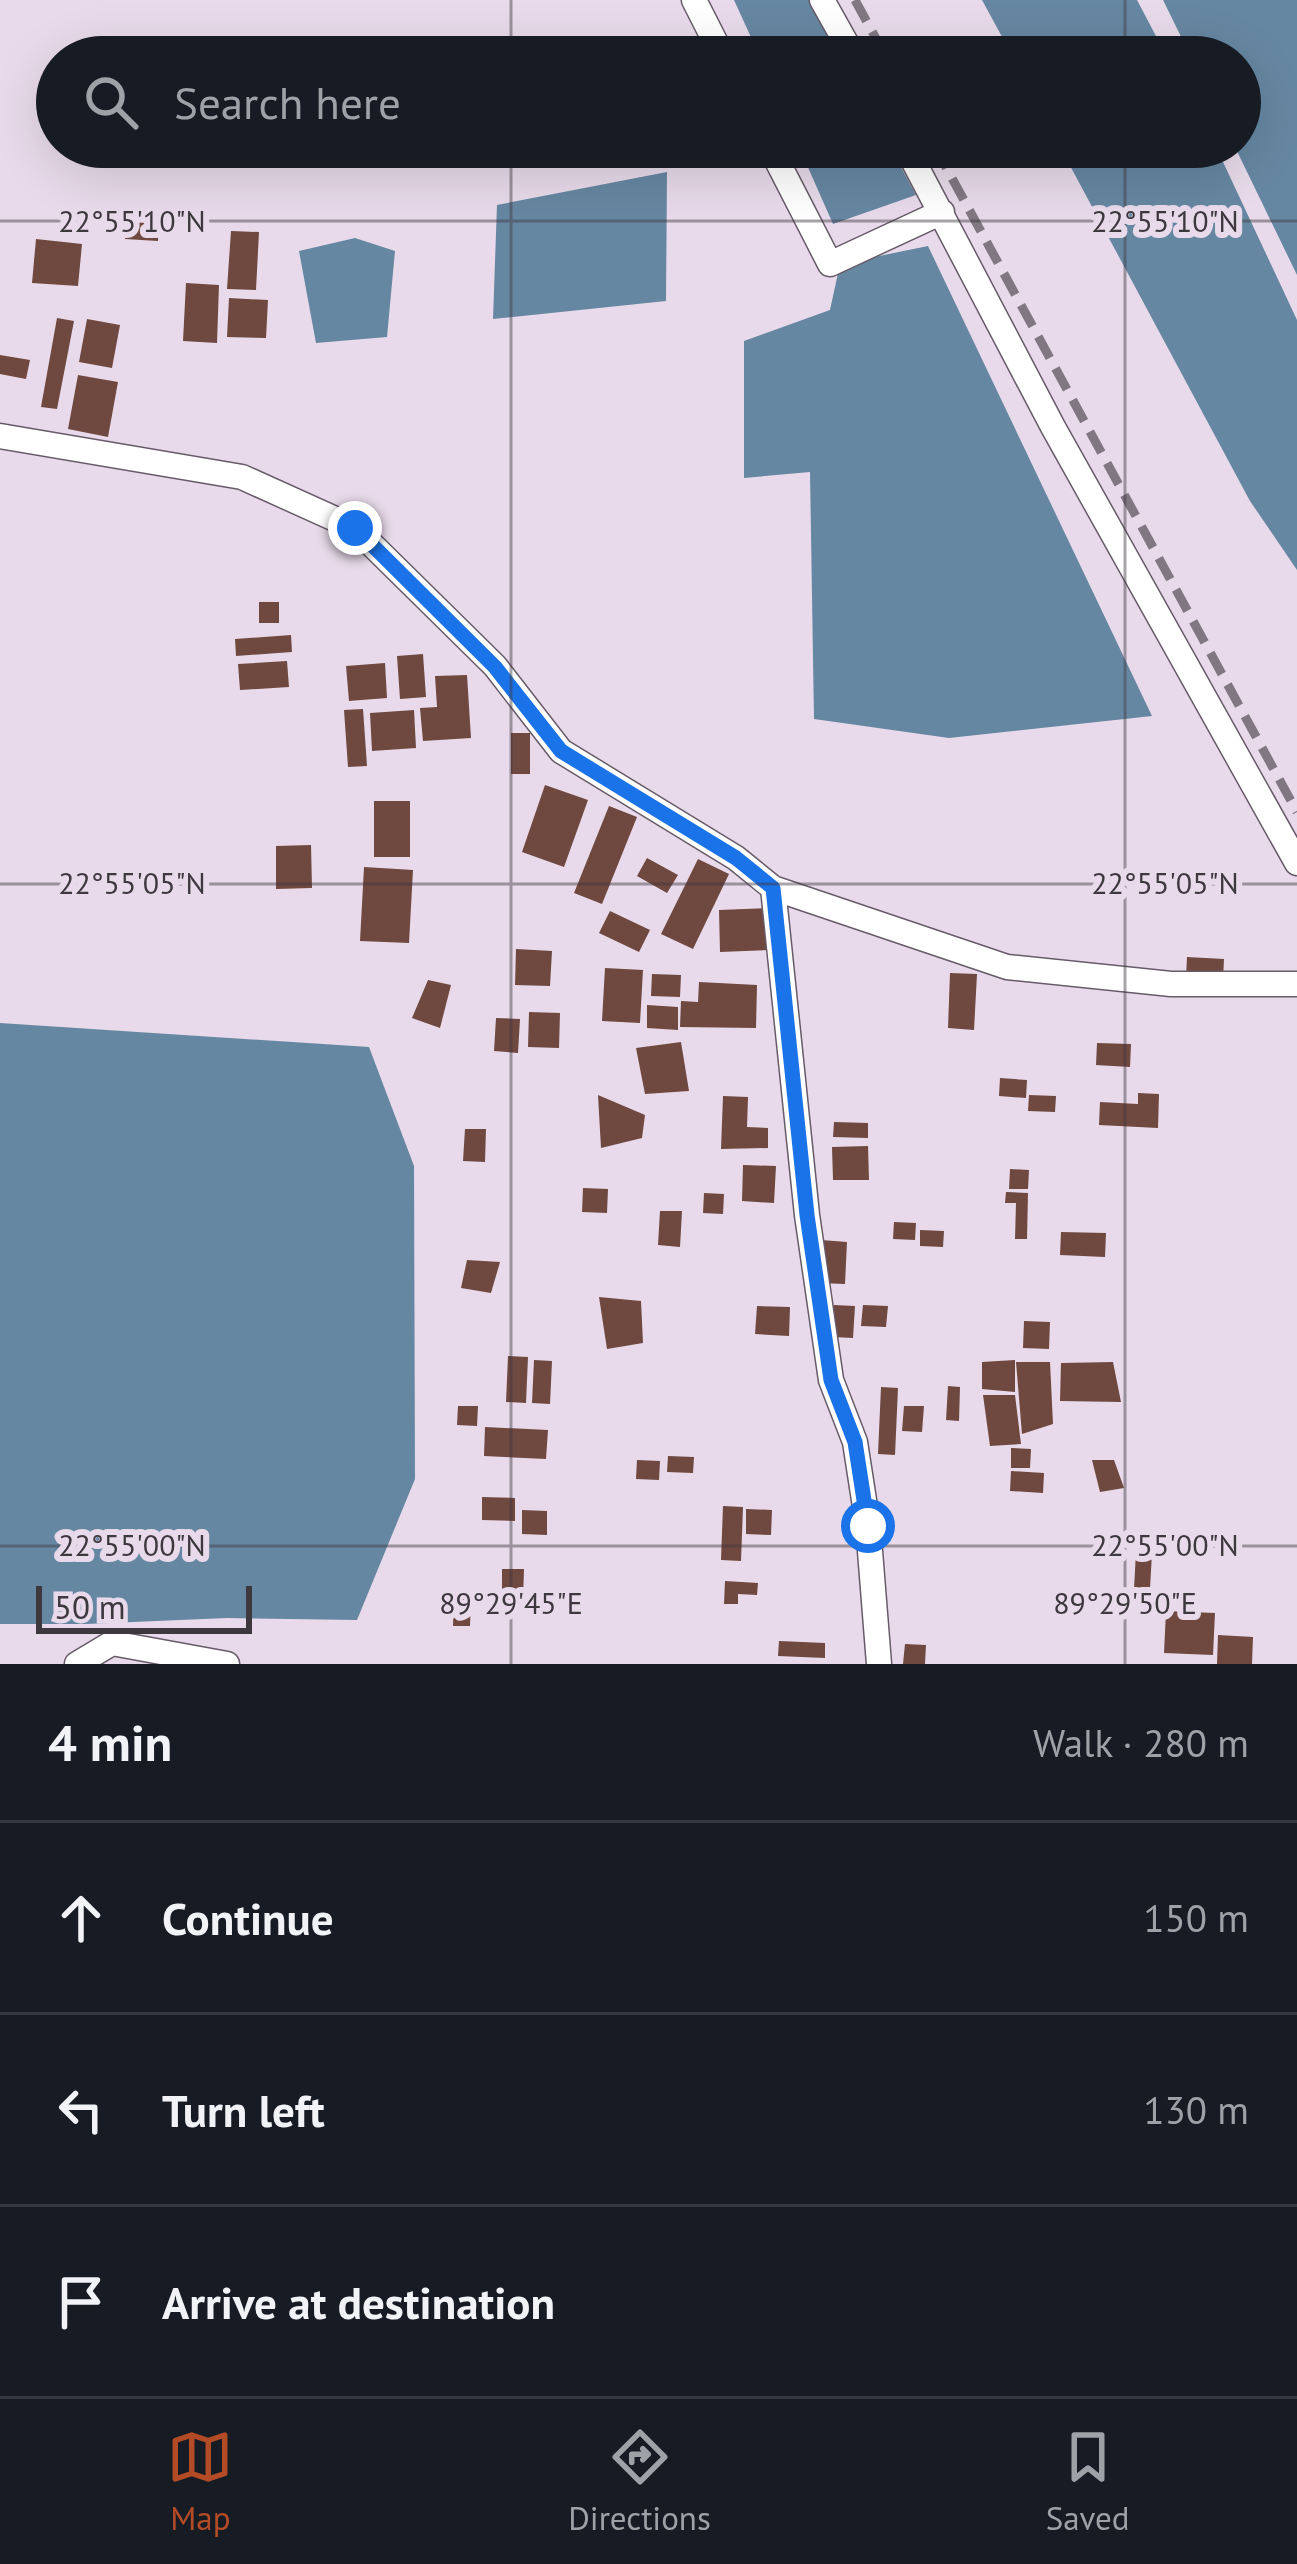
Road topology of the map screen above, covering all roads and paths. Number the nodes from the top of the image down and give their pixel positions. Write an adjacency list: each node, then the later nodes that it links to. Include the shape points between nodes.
1 (694, 0): 3 (street)
2 (822, 0): 4 (street)
3 (712, 36)
4 (842, 36)
5 (781, 168): 7 (street, via 830,264)
6 (918, 168): 7 (street)
7 (942, 212): 9 (street)
8 (0, 436): 10 (street, via 242,477 355,528 495,667 561,751)
9 (1297, 863)
10 (773, 888): 11 (street, via 1007,967 1171,984); 14 (street, via 807,1215 831,1380 855,1442)
11 (1297, 984)
12 (77, 1664): 13 (street, via 112,1643)
13 (227, 1664)
14 (879, 1664)

